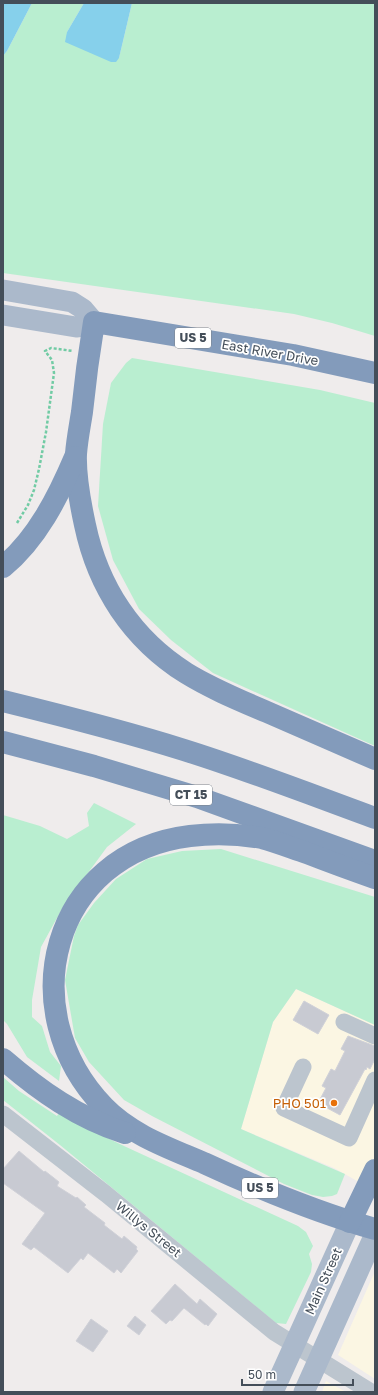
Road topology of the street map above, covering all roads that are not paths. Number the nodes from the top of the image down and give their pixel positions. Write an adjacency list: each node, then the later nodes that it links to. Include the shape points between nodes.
1 (3, 290): 3 (main road, via 72,302 83,309)
2 (3, 315): 3 (main road, East River Drive, via 76,327)
3 (94, 322): 4 (highway, East River Drive / US 5, via 293,355); 5 (highway)
4 (375, 373)
5 (76, 454): 6 (highway, via 60,491 40,526); 9 (highway, via 81,506 96,563 111,597 144,640 172,663 215,689)
6 (3, 568)
7 (3, 701): 10 (highway, via 184,750)
8 (3, 742): 11 (highway, CT 15, via 171,789 248,814)
9 (375, 759)
10 (375, 818)
11 (375, 861)
12 (375, 878): 19 (highway, via 265,839 212,834 175,838 146,846 112,867 84,894 66,922 56,955 53,988 58,1028 68,1057 91,1092 113,1116)
13 (344, 1022): 14 (street)
14 (375, 1036)
15 (3, 1059): 19 (highway, US 5, via 42,1091 73,1110 116,1130)
16 (303, 1067): 17 (street, via 284,1108 349,1138)
17 (374, 1087)
18 (3, 1114): 26 (street, Willys Street)
19 (148, 1138): 21 (highway, US 5, via 288,1200)
20 (375, 1170): 21 (highway, Main Street)
21 (350, 1222): 22 (highway, US 5); 24 (main road, Main Street)
22 (375, 1229)
23 (375, 1234): 25 (main road)
24 (319, 1289): 25 (main road); 26 (main road, Main Street)
25 (345, 1300): 27 (main road)
26 (294, 1345): 27 (street, Willys Street); 28 (main road, Main Street)
27 (318, 1360): 29 (main road); 30 (street, Willys Street)
28 (273, 1392)
29 (304, 1392)
30 (371, 1392)

